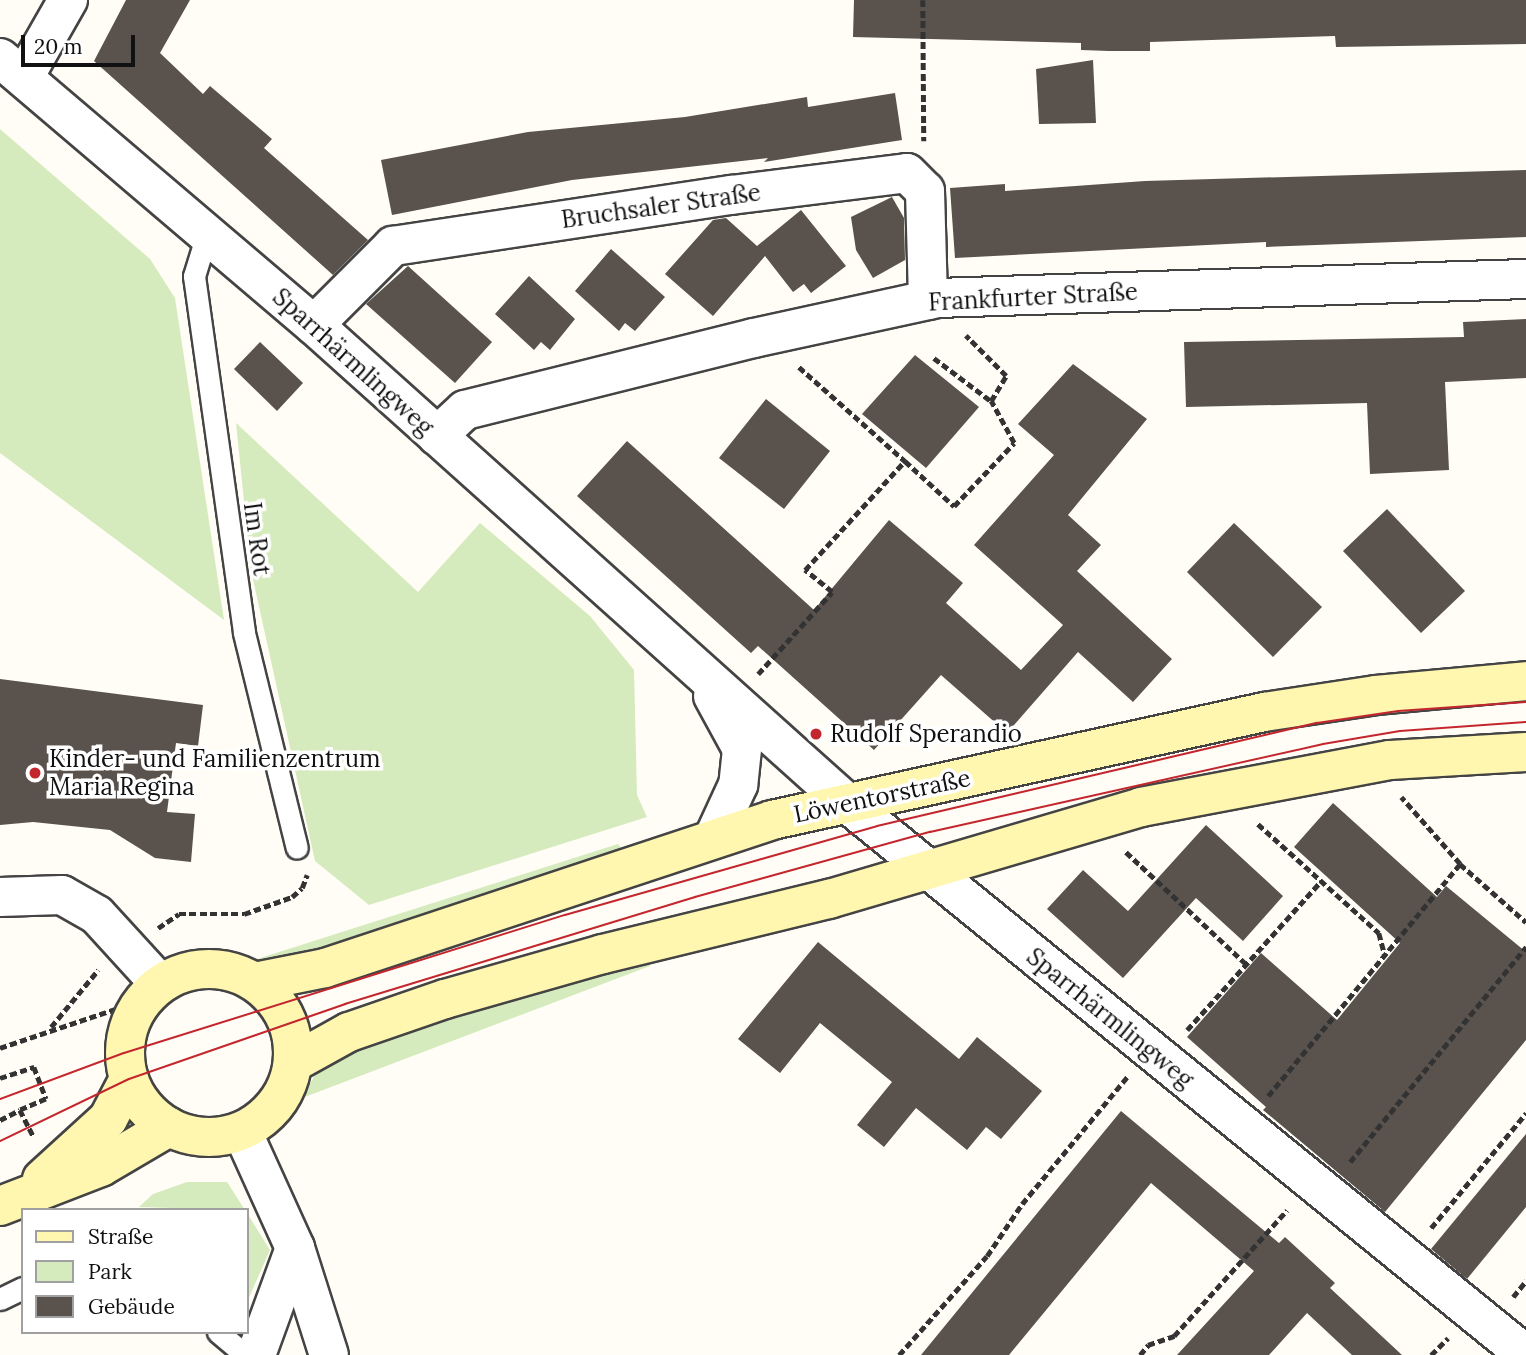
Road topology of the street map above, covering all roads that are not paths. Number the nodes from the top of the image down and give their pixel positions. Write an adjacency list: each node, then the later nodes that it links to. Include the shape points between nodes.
1 (68, 0): 2 (street)
2 (12, 67): 3 (street, Sparrhärmlingweg)
3 (207, 234): 6 (street, Sparrhärmlingweg); 13 (lane, Im Rot, via 194,275 244,633)
4 (1526, 279): 5 (street, Frankfurter Straße)
5 (928, 300): 6 (street, Bruchsaler Straße, via 925,191 907,173 393,246); 7 (street, Frankfurter Straße, via 465,410)
6 (314, 325): 7 (street, Sparrhärmlingweg)
7 (437, 436): 8 (street, Sparrhärmlingweg)
8 (701, 673): 11 (street, Sparrhärmlingweg); 12 (street, Sparrhärmlingweg, via 742,749 738,785)
9 (1526, 681): 11 (main road, Löwentorstraße, via 1377,695 1264,712)
10 (1526, 751): 14 (main road, via 1390,760 1283,778 1141,807)
11 (848, 804): 12 (main road, Löwentorstraße); 14 (street, Sparrhärmlingweg)
12 (714, 837): 16 (main road, Löwentorstraße, via 324,968)
13 (297, 848)
14 (928, 867): 18 (main road, via 829,899 603,954 445,999 349,1032); 30 (street, Sparrhärmlingweg)
15 (0, 897): 17 (street, via 62,895 97,915 126,944)
16 (255, 982): 17 (main road, via 208,968 183,972); 18 (main road, via 279,1005 288,1023)
17 (150, 993): 19 (main road, via 126,1035)
18 (293, 1063): 21 (main road, via 276,1105)
19 (129, 1079): 20 (main road, via 152,1115); 22 (main road, via 108,1119)
20 (169, 1127): 21 (main road, via 193,1136); 22 (main road, via 101,1167)
21 (242, 1131): 23 (street)
22 (11, 1201)
23 (295, 1248): 28 (street); 29 (street)
24 (21, 1288): 25 (lane)
25 (0, 1299)
26 (220, 1334): 27 (lane)
27 (245, 1355)
28 (256, 1355)
29 (329, 1355)
30 (1526, 1355)

